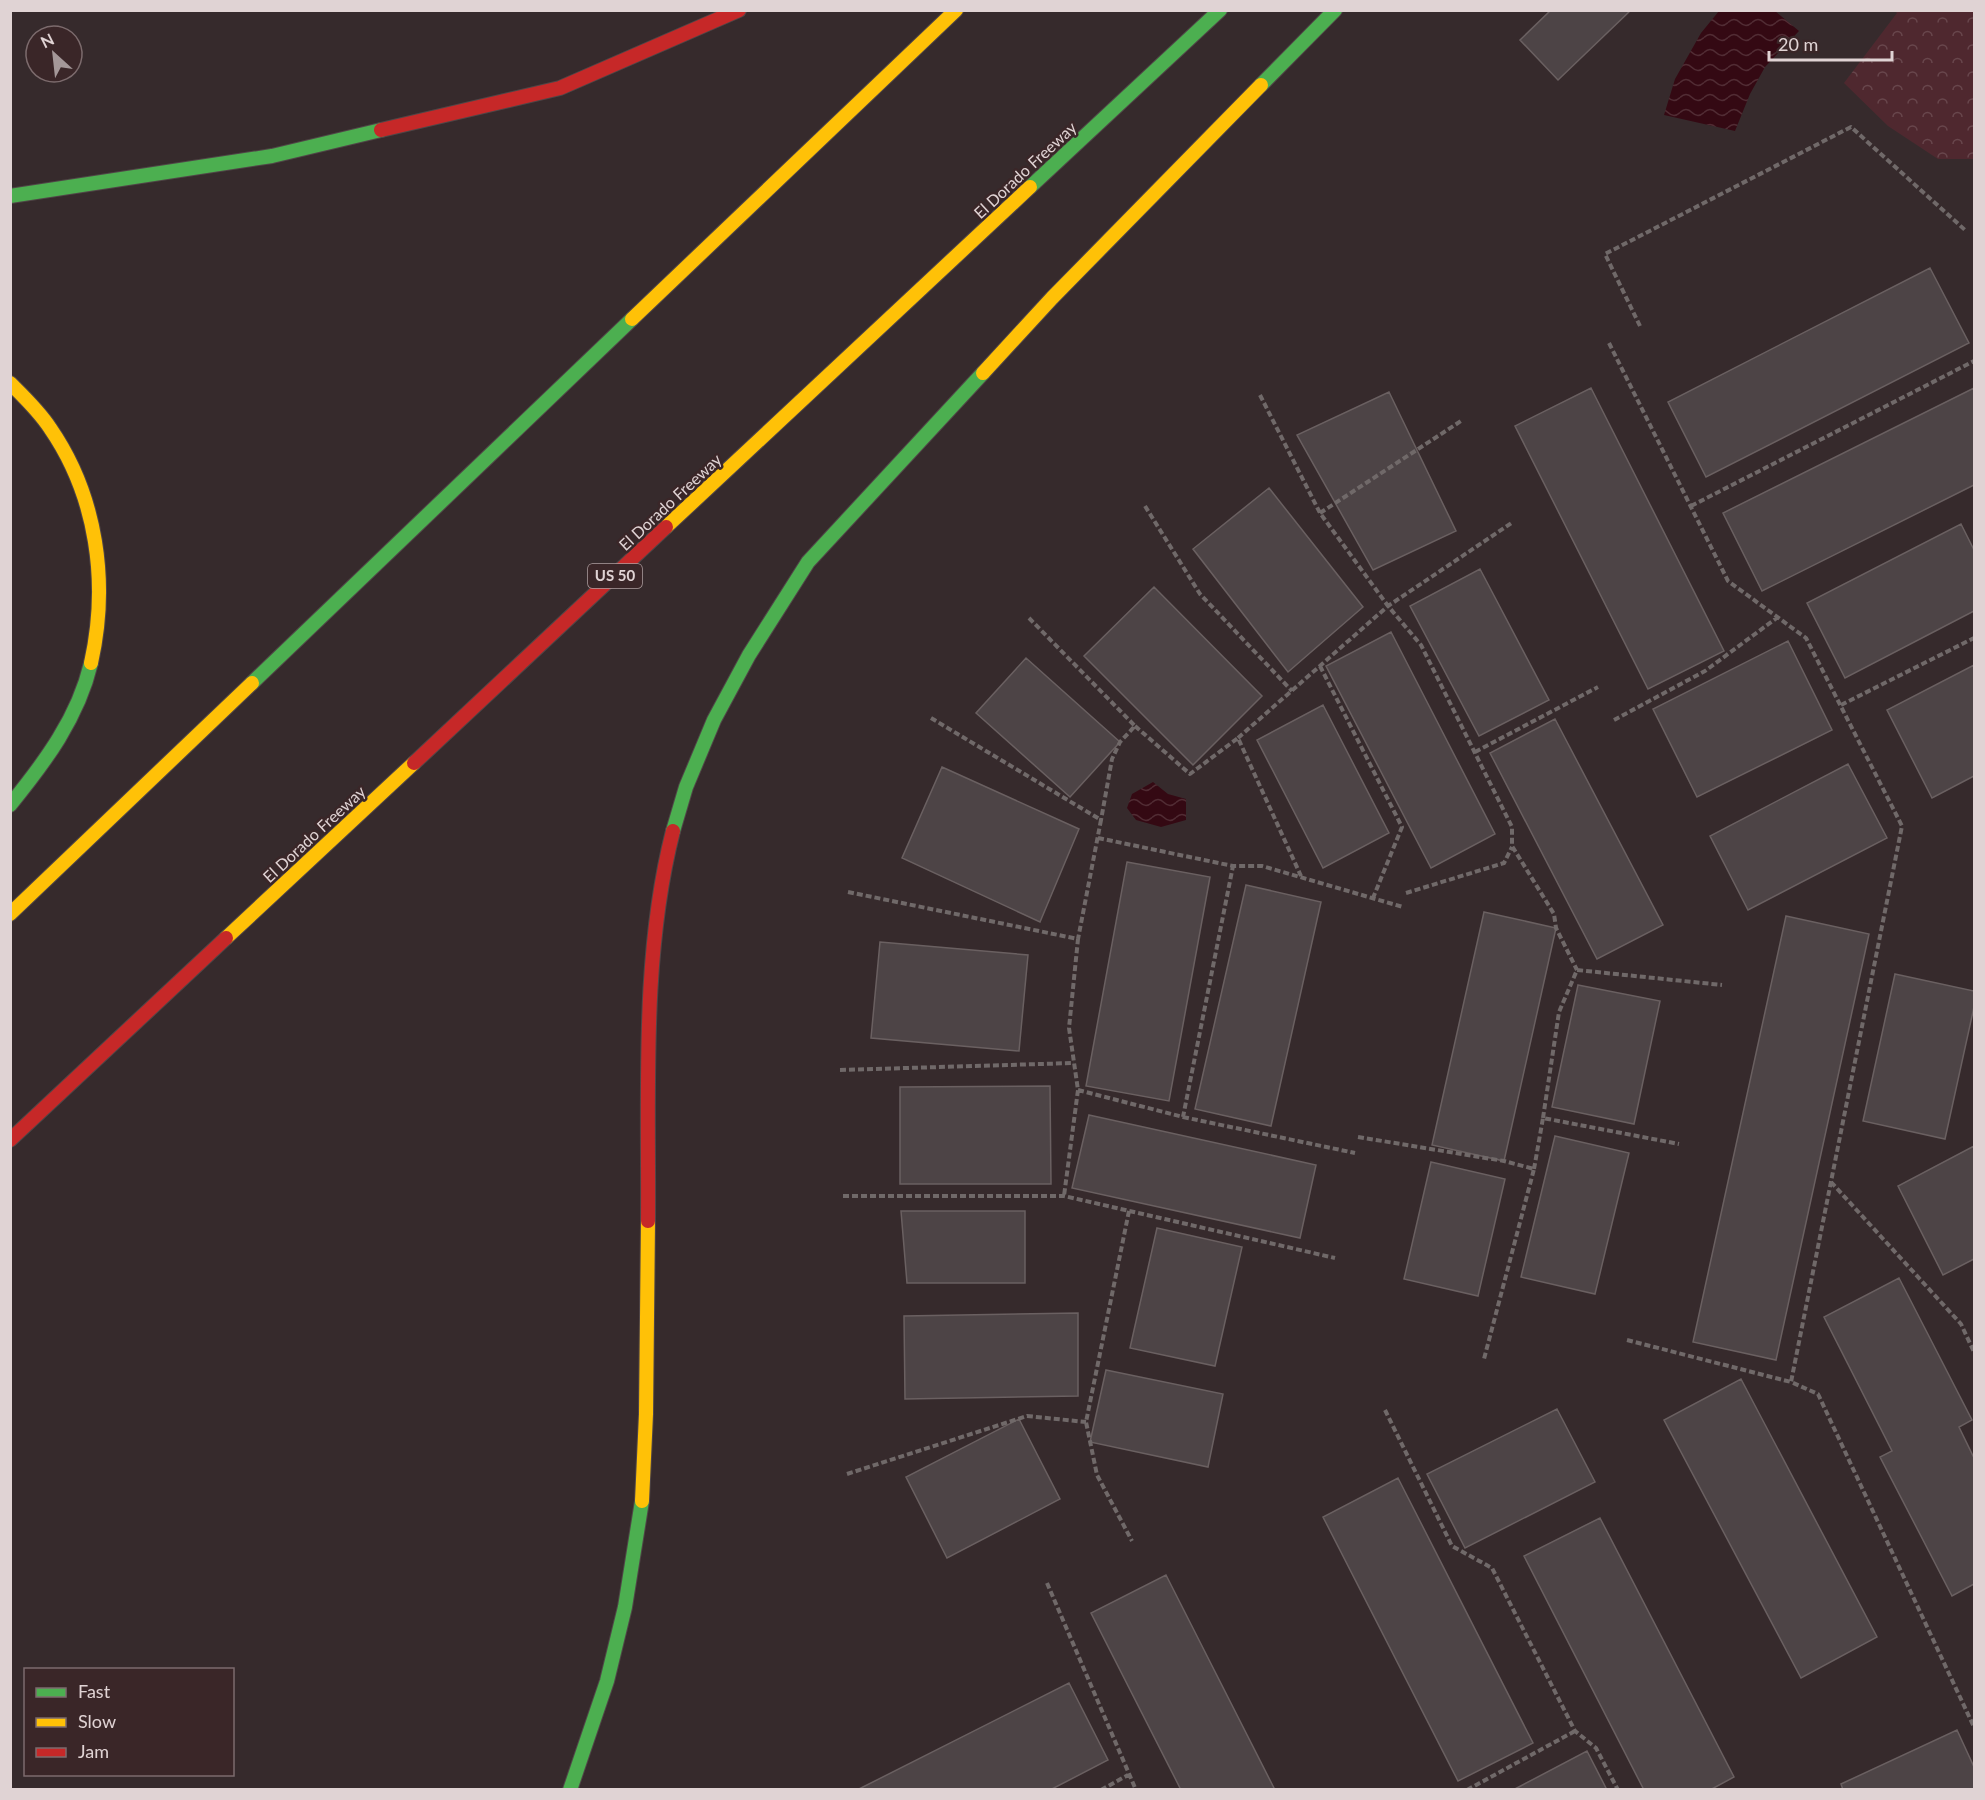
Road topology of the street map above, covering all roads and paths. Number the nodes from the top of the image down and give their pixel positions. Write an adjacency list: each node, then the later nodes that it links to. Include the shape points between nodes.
1 (739, 10): 5 (highway, via 560,88 272,156)
2 (956, 10): 40 (highway)
3 (1220, 10): 50 (highway, El Dorado Freeway / US 50)
4 (1335, 10): 71 (highway, via 1052,298 808,562 774,612 718,712 675,823 653,942 646,1414 640,1514 625,1607 607,1681)
5 (10, 196)
6 (1965, 230): 7 (path, via 1851,127 1605,254)
7 (1640, 326)
8 (1609, 343): 14 (path)
9 (1974, 361): 14 (path)
10 (10, 383): 30 (highway, via 55,434 79,482 94,531 100,581 99,624 76,708 44,763)
11 (1260, 395): 15 (path)
12 (1461, 421): 15 (path)
13 (1145, 506): 23 (path, via 1200,594)
14 (1691, 506): 18 (path, via 1728,581)
15 (1320, 513): 17 (path)
16 (1513, 522): 17 (path)
17 (1388, 606): 21 (path); 29 (path, via 1421,645)
18 (1778, 617): 24 (path, via 1806,638); 26 (path, via 1705,671)
19 (1029, 618): 27 (path)
20 (1974, 638): 24 (path)
21 (1320, 666): 23 (path); 38 (path, via 1402,827)
22 (1598, 687): 29 (path)
23 (1292, 691): 28 (path)
24 (1841, 705): 54 (path, via 1902,826)
25 (931, 718): 31 (path)
26 (1614, 720)
27 (1135, 726): 28 (path, via 1190,774); 31 (path, via 1120,742 1112,759)
28 (1238, 738): 35 (path)
29 (1475, 753): 33 (path, via 1512,826)
30 (10, 805)
31 (1101, 820): 32 (path)
32 (1098, 838): 34 (path); 41 (path)
33 (1512, 846): 37 (path, via 1504,864); 42 (path, via 1554,914 1556,928)
34 (1233, 866): 35 (path, via 1262,866); 47 (path)
35 (1301, 877): 38 (path)
36 (848, 892): 41 (path)
37 (1406, 894)
38 (1373, 898): 39 (path)
39 (1403, 907)
40 (10, 914)
41 (1078, 939): 44 (path, via 1069,1028)
42 (1577, 970): 43 (path); 48 (path, via 1559,1012)
43 (1722, 985)
44 (1074, 1063): 45 (path); 46 (path)
45 (840, 1070)
46 (1078, 1090): 47 (path); 56 (path)
47 (1183, 1117): 52 (path)
48 (1543, 1118): 51 (path); 53 (path)
49 (1358, 1137): 53 (path)
50 (10, 1140)
51 (1679, 1144)
52 (1355, 1153)
53 (1534, 1169): 61 (path)
54 (1830, 1182): 60 (path, via 1960,1324); 62 (path)
55 (843, 1196): 56 (path)
56 (1064, 1196): 57 (path)
57 (1129, 1211): 58 (path); 64 (path)
58 (1335, 1258)
59 (1627, 1340): 62 (path)
60 (1974, 1352)
61 (1484, 1359)
62 (1791, 1382): 68 (path, via 1818,1394)
63 (1385, 1410): 69 (path, via 1452,1546 1492,1568)
64 (1086, 1422): 65 (path, via 1027,1416); 66 (path, via 1097,1475)
65 (847, 1474)
66 (1132, 1540)
67 (1047, 1583): 70 (path)
68 (1974, 1726)
69 (1575, 1731): 74 (path); 75 (path, via 1596,1748)
70 (1128, 1775): 72 (path); 73 (path)
71 (570, 1790)
72 (1101, 1790)
73 (1136, 1790)
74 (1467, 1790)
75 (1618, 1790)

